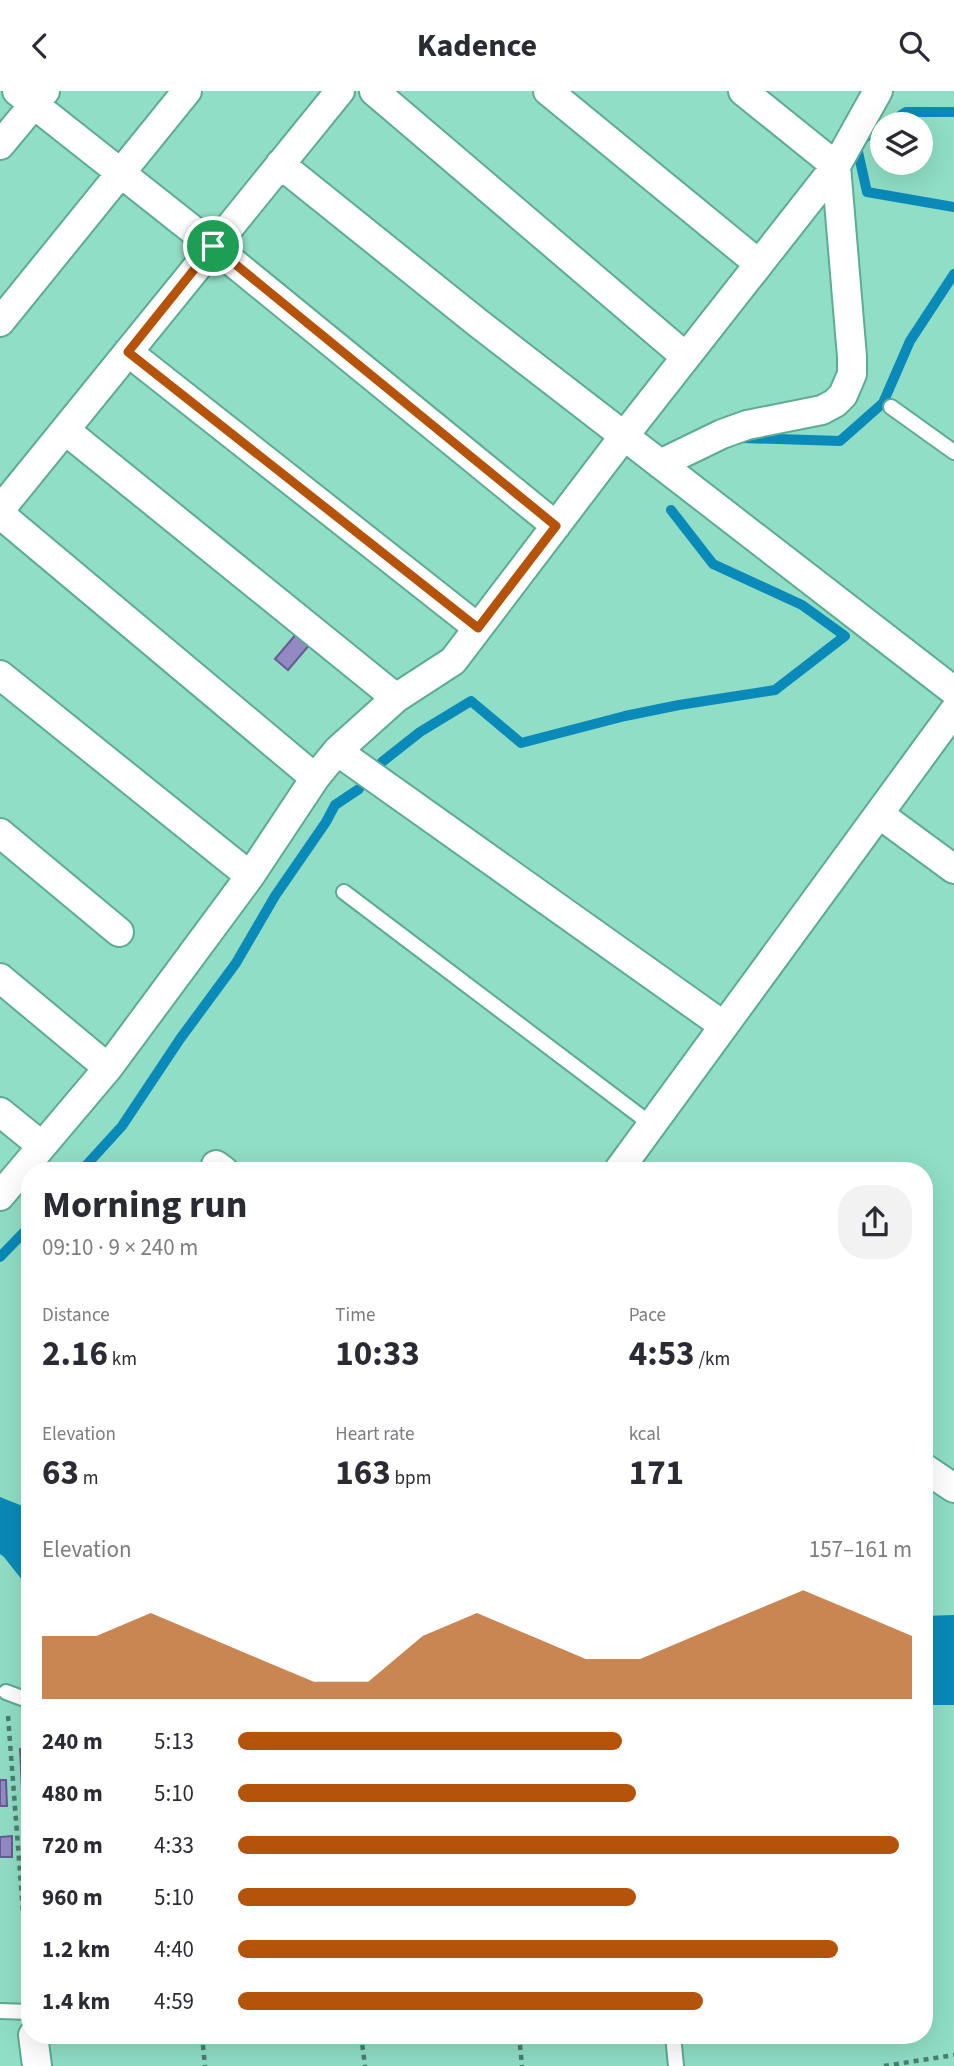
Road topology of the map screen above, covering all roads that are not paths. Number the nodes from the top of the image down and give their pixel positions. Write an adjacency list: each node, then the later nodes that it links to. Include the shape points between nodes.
1 (187, 91): 11 (street)
2 (340, 91): 9 (street)
3 (374, 91): 16 (street)
4 (548, 91): 13 (street)
5 (743, 91): 10 (street)
6 (878, 91): 10 (street)
7 (32, 95): 8 (street); 11 (street)
8 (0, 145)
9 (280, 164): 12 (street); 19 (street)
10 (836, 166): 13 (street); 21 (street, via 852,357 852,374 843,395 822,410 747,425)
11 (122, 173): 12 (street); 14 (street)
12 (213, 246): 15 (street); 23 (street)
13 (760, 264): 16 (street)
14 (0, 322)
15 (128, 352): 18 (street); 24 (street)
16 (686, 357): 19 (street)
17 (891, 407): 20 (lane)
18 (65, 430): 22 (street); 27 (street)
19 (624, 436): 21 (street); 23 (street)
20 (954, 452)
21 (660, 464): 26 (street)
22 (0, 512): 30 (street)
23 (556, 526): 24 (street)
24 (478, 628): 27 (street, via 453,661)
25 (0, 675): 34 (street)
26 (954, 691)
27 (396, 698): 29 (street)
28 (954, 711): 31 (street)
29 (337, 751): 30 (street); 38 (street)
30 (315, 778): 34 (street)
31 (879, 814): 33 (street); 38 (street)
32 (0, 833): 36 (street)
33 (954, 869)
34 (250, 876): 39 (street)
35 (344, 892): 41 (lane)
36 (119, 932)
37 (0, 978): 39 (street)
38 (724, 1026): 41 (street)
39 (108, 1068): 42 (street)
40 (0, 1112): 42 (street)
41 (652, 1125): 44 (street)
42 (43, 1146): 43 (street)
43 (29, 1162)
44 (625, 1162)
45 (21, 1172): 46 (street)
46 (0, 1196)
47 (933, 1474): 48 (street)
48 (954, 1488)
49 (6, 1692): 50 (lane)
50 (21, 1698)
51 (0, 2011): 52 (lane)
52 (21, 2012)
53 (34, 2044): 55 (street)
54 (674, 2044): 56 (lane)
55 (37, 2066)
56 (676, 2066)

